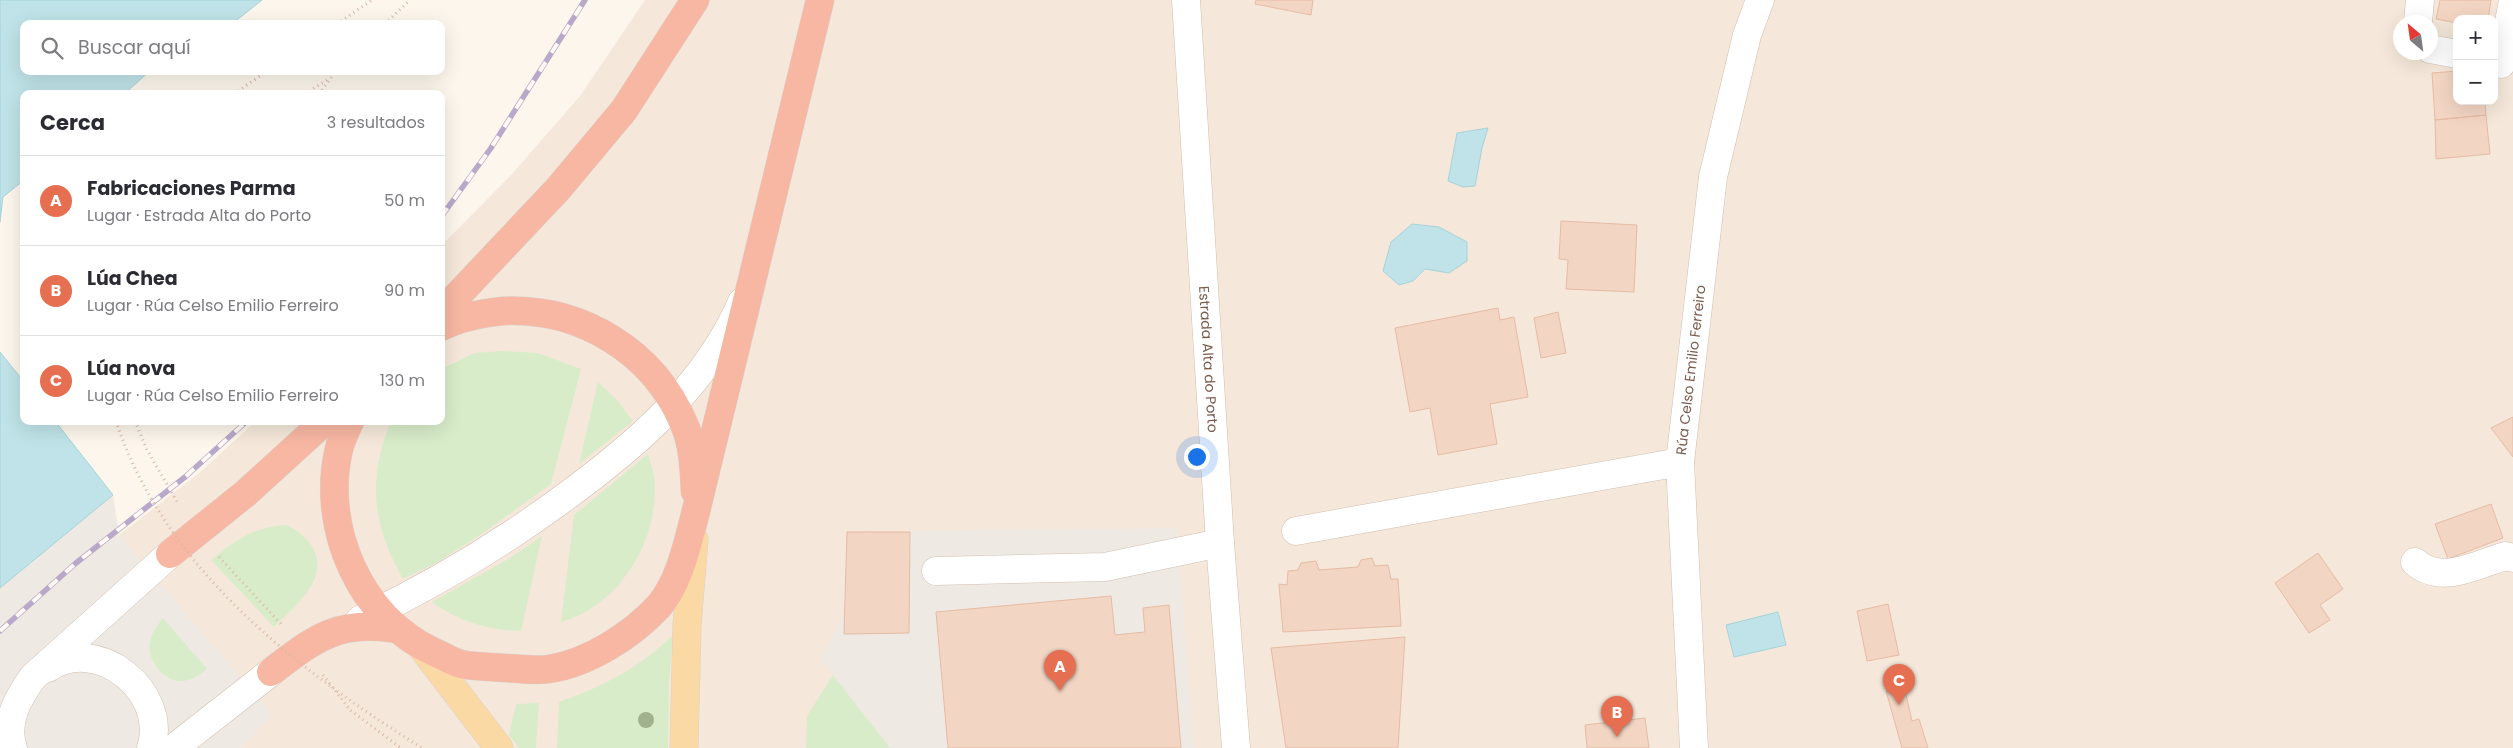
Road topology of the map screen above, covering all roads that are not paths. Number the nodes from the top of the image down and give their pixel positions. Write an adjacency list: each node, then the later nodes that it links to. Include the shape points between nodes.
1 (696, 0): 12 (highway, via 618,118 558,189)
2 (820, 0): 11 (highway)
3 (1186, 0): 20 (street, Estrada Alta do Porto)
4 (1760, 0): 17 (street, Rúa Celso Emilio Ferreiro, via 1747,35 1713,177)
5 (2420, 0): 7 (street)
6 (2513, 1): 10 (street, via 2501,64)
7 (2419, 15)
8 (2438, 50): 9 (street)
9 (2453, 53)
10 (2498, 64)
11 (754, 274): 14 (street, via 734,319 704,367); 18 (highway)
12 (445, 309)
13 (445, 326): 14 (highway, via 485,312 524,310 562,316 599,331 634,354 664,386)
14 (674, 404): 18 (highway, via 685,425 694,471); 25 (street, via 637,442 521,530 459,568)
15 (321, 425): 21 (highway, via 246,493)
16 (348, 425): 25 (highway, via 339,450 334,492 339,534 354,573)
17 (1680, 462): 19 (street); 37 (street, Rúa Celso Emilio Ferreiro)
18 (695, 515): 27 (highway, via 679,572 659,605 626,635 585,658 548,669 464,665); 35 (main road, via 687,625)
19 (1296, 531)
20 (1220, 543): 24 (street, via 1106,567); 36 (street, Estrada Alta do Porto)
21 (170, 554): 29 (street)
22 (2513, 558): 23 (street, via 2505,556 2445,575 2423,570)
23 (2415, 562)
24 (936, 571)
25 (388, 620): 26 (street); 27 (highway)
26 (326, 635): 28 (highway)
27 (420, 645): 34 (main road)
28 (271, 672): 33 (street)
29 (33, 678): 30 (street); 31 (street, via 18,697 11,721); 32 (street, via 52,665 74,659 96,660 118,667 135,682 147,701 153,722)
30 (0, 702)
31 (13, 748)
32 (151, 748)
33 (174, 748)
34 (499, 748)
35 (684, 748)
36 (1236, 748)
37 (1694, 748)

